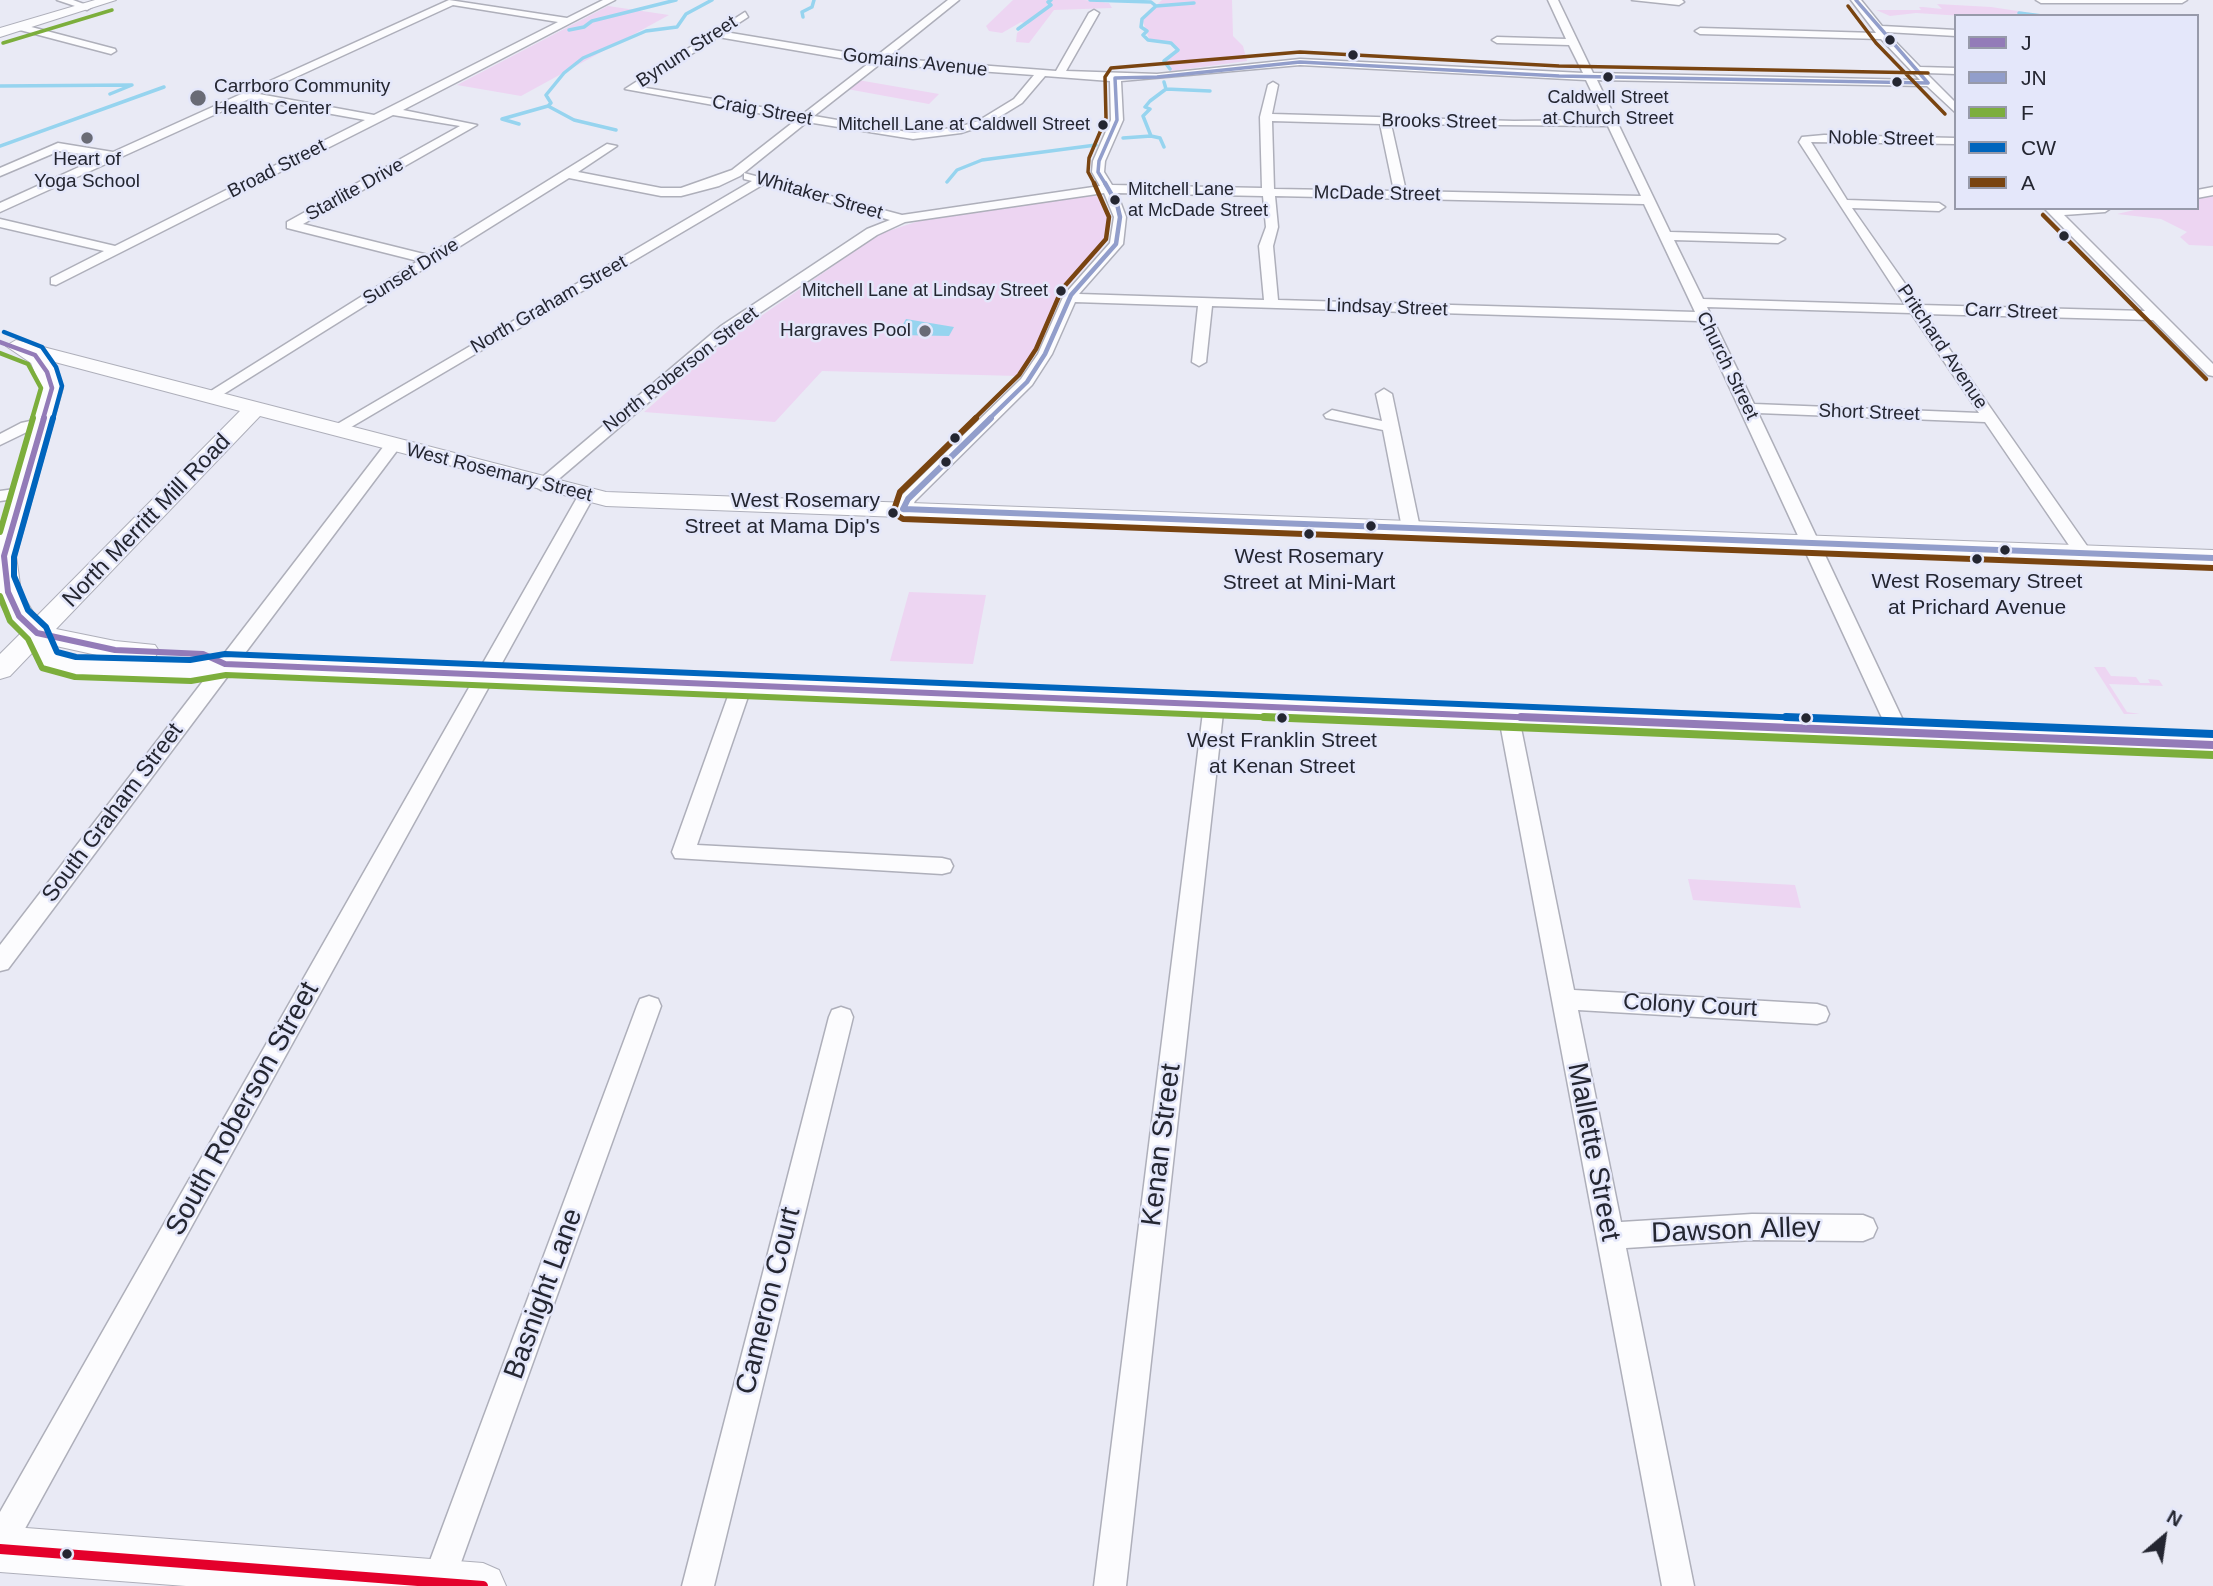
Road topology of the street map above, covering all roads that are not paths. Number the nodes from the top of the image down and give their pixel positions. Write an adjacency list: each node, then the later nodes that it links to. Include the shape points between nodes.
1 (62, 0): 11 (street)
2 (109, 0): 11 (street)
3 (610, 0): 14 (street, Broad Street)
4 (954, 0): 24 (street)
5 (1553, 0): 22 (street, Church Street)
6 (1637, 0): 10 (street)
7 (1856, 0): 18 (street)
8 (2042, 0): 9 (street)
9 (2182, 0)
10 (1679, 2)
11 (88, 7): 15 (street)
12 (1094, 13): 28 (street)
13 (745, 15): 20 (street, Bynum Street)
14 (569, 21): 34 (street, via 452,2); 36 (street, Broad Street)
15 (20, 27): 17 (street); 23 (street)
16 (1700, 31): 18 (street)
17 (0, 33)
18 (1881, 33): 19 (street); 25 (street)
19 (1954, 33)
20 (717, 34): 24 (street, Gomains Avenue); 33 (street, Bynum Street)
21 (1497, 40): 22 (street)
22 (1573, 43): 29 (street, Church Street)
23 (111, 51)
24 (878, 61): 27 (street, Gomains Avenue); 37 (street)
25 (1915, 70): 26 (street); 31 (street)
26 (1954, 71)
27 (1040, 75): 28 (street, Gomains Avenue); 37 (street, Craig Street, via 1002,113 961,130 913,136)
28 (1059, 75): 30 (street, Gomains Avenue)
29 (1590, 77): 30 (street, Gomains Avenue, via 1290,62); 31 (street, Gomains Avenue); 41 (street, Church Street)
30 (1115, 78): 50 (street, via 1117,120 1098,172)
31 (1928, 83): 35 (street)
32 (1273, 85): 38 (street)
33 (630, 89): 37 (street, Craig Street)
34 (248, 95): 39 (street); 45 (street)
35 (1954, 108)
36 (391, 111): 39 (street, Broad Street); 63 (street, Starlite Drive, via 471,125 292,225)
37 (802, 117): 47 (street)
38 (1266, 117): 40 (street, Brooks Street); 51 (street)
39 (377, 118): 62 (street, Broad Street)
40 (1385, 121): 41 (street, Brooks Street); 52 (street)
41 (1612, 123): 53 (street, Church Street)
42 (1806, 138): 43 (street, Noble Street); 54 (street, Pritchard Avenue)
43 (1954, 141)
44 (611, 146): 48 (street, Sunset Drive)
45 (115, 156): 46 (street, via 58,146); 56 (street)
46 (0, 172)
47 (736, 173): 48 (street, via 696,189 661,192); 49 (street, Whitaker Street)
48 (568, 174): 63 (street, Sunset Drive)
49 (762, 180): 58 (street, Whitaker Street); 83 (street, North Graham Street)
50 (1106, 189): 51 (street, McDade Street); 58 (street, North Roberson Street); 65 (street, via 1120,217 1115,244)
51 (1268, 192): 52 (street, McDade Street); 68 (street, via 1272,227 1266,253)
52 (1401, 195): 53 (street, McDade Street)
53 (1648, 200): 60 (street, Church Street)
54 (1843, 204): 55 (street); 69 (street, Pritchard Avenue)
55 (1939, 207)
56 (0, 208)
57 (2052, 210): 70 (street)
58 (902, 219): 86 (street, North Roberson Street, via 872,232 726,329)
59 (0, 223): 62 (street)
60 (1665, 236): 61 (street); 67 (street, Church Street)
61 (1778, 239)
62 (116, 250): 64 (street, Broad Street)
63 (430, 260): 76 (street, Sunset Drive)
64 (56, 281)
65 (1070, 298): 66 (street, Lindsay Street); 89 (street, via 1027,382)
66 (1205, 302): 68 (street, Lindsay Street); 73 (street)
67 (1698, 303): 69 (street, Carr Street); 71 (street, Church Street)
68 (1271, 304): 71 (street, Lindsay Street)
69 (1916, 309): 70 (street, Carr Street); 80 (street, Pritchard Avenue)
70 (2157, 316): 74 (street)
71 (1705, 317): 78 (street, Church Street)
72 (8, 344): 76 (street, West Rosemary Street); 81 (street, via 35,355 50,379)
73 (1199, 362)
74 (2213, 372)
75 (1384, 394): 82 (street)
76 (211, 397): 77 (street, West Rosemary Street)
77 (255, 408): 83 (street, West Rosemary Street); 94 (street, North Merritt Mill Road)
78 (1748, 408): 80 (street, Short Street); 91 (street, Church Street)
79 (1332, 415): 82 (street)
80 (1990, 418): 92 (street, Pritchard Avenue)
81 (44, 423): 84 (street); 87 (street)
82 (1390, 427): 90 (street)
83 (335, 430): 85 (street, West Rosemary Street)
84 (0, 440)
85 (393, 445): 86 (street, West Rosemary Street); 95 (street)
86 (541, 485): 88 (street, West Rosemary Street)
87 (11, 494): 94 (street, via 3,566)
88 (586, 496): 89 (street, West Rosemary Street); 97 (street)
89 (903, 509): 90 (street, West Rosemary Street)
90 (1411, 528): 91 (street, West Rosemary Street)
91 (1812, 542): 92 (street, West Rosemary Street); 101 (street, Church Street)
92 (2083, 553): 93 (street, West Rosemary Street)
93 (2213, 558)
94 (19, 621): 95 (street, via 50,661 75,667 191,671); 96 (street, North Merritt Mill Road)
95 (225, 664): 97 (street); 104 (street, South Graham Street)
96 (0, 670)
97 (484, 675): 98 (street); 111 (street, South Roberson Street)
98 (742, 685): 99 (street); 103 (street, via 683,852)
99 (1214, 704): 100 (street); 116 (street, Kenan Street)
100 (1509, 718): 101 (street); 105 (street, Mallette Street)
101 (1899, 733): 102 (street)
102 (2213, 745)
103 (942, 866)
104 (0, 962)
105 (1563, 999): 107 (street, Colony Court); 110 (street, Mallette Street)
106 (649, 1006): 113 (street, Basnight Lane)
107 (1817, 1014)
108 (841, 1017): 115 (street, Cameron Court)
109 (1863, 1228): 110 (street, Dawson Alley, via 1752,1227)
110 (1609, 1236): 117 (street, Mallette Street)
111 (0, 1543)
112 (0, 1549): 113 (street)
113 (438, 1582): 114 (street)
114 (483, 1586)
115 (698, 1586)
116 (1110, 1586)
117 (1678, 1586)

